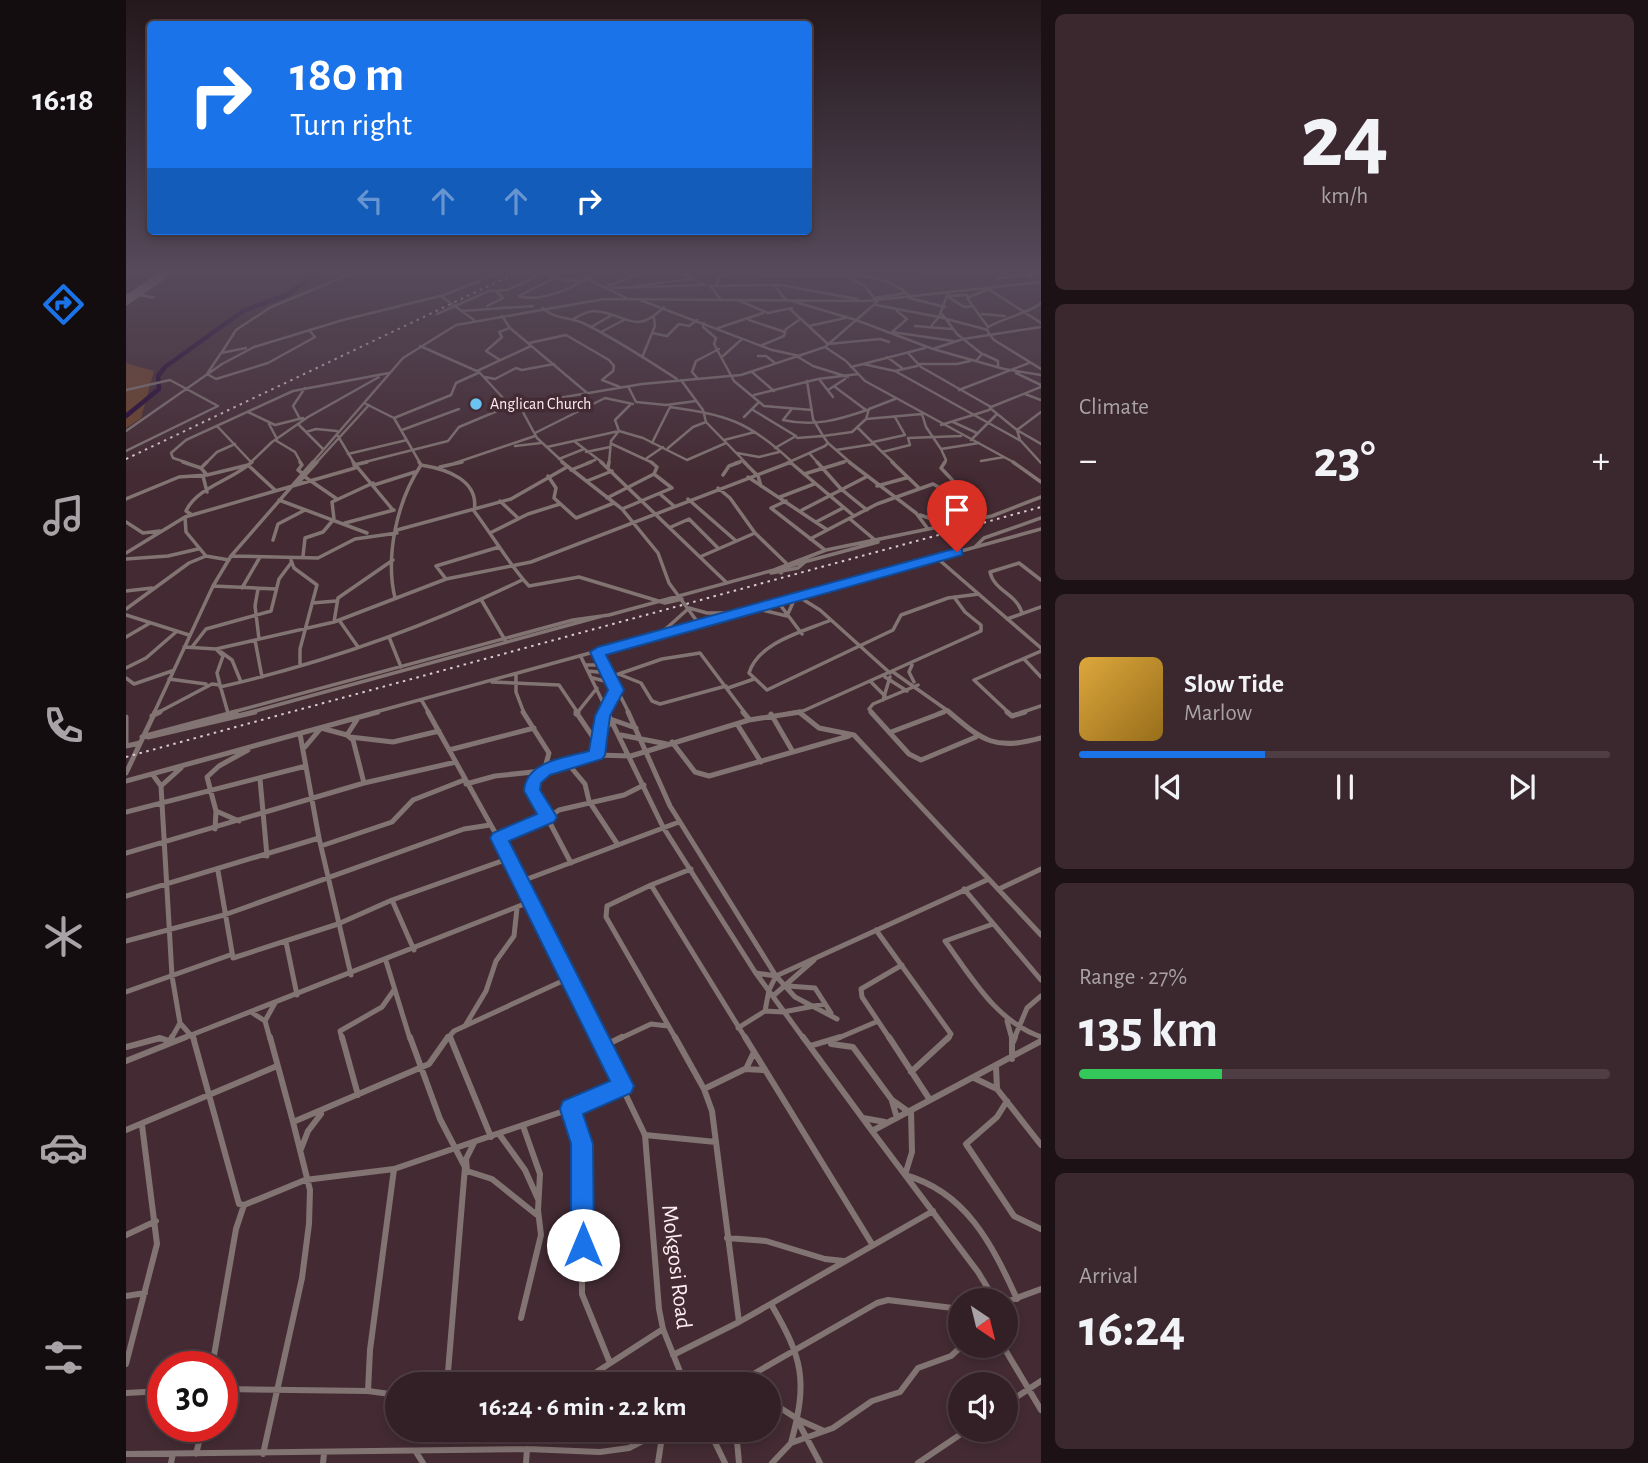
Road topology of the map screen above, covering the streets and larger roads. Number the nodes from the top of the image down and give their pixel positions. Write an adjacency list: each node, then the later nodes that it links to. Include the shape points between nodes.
1 (230, 339): 34 (street)
2 (279, 339): 29 (street)
3 (312, 339): 63 (street, via 239,373 216,379)
4 (430, 339): 27 (street)
5 (499, 339): 42 (street, via 486,351)
6 (524, 339): 25 (street)
7 (549, 339): 25 (street)
8 (573, 339): 77 (street, via 609,360 613,371 601,380)
9 (613, 339): 37 (street)
10 (649, 339): 37 (street)
11 (716, 339): 31 (street)
12 (742, 339): 26 (street); 38 (street)
13 (775, 339): 26 (street)
14 (820, 339): 28 (street)
15 (834, 339): 28 (street)
16 (879, 339): 28 (street)
17 (881, 339): 24 (street)
18 (905, 339): 30 (street)
19 (945, 339): 23 (street)
20 (962, 339): 23 (street)
21 (963, 339): 35 (street)
22 (1000, 339): 45 (street)
23 (955, 341): 32 (street)
24 (888, 342): 39 (street)
25 (530, 344): 42 (street); 46 (street)
26 (760, 345): 40 (street)
27 (419, 346): 59 (street); 60 (street)
28 (826, 346): 40 (street); 52 (street)
29 (254, 347): 34 (street); 63 (street)
30 (926, 347): 32 (street); 36 (street)
31 (719, 349): 38 (street); 70 (street, via 696,361 692,373)
32 (933, 349): 33 (street)
33 (940, 352): 43 (street); 49 (street)
34 (221, 353): 63 (street)
35 (982, 354): 43 (street); 54 (street, via 998,361)
36 (909, 355): 39 (street); 48 (street)
37 (642, 356): 72 (street)
38 (723, 356): 68 (street)
39 (889, 356): 41 (street); 55 (street)
40 (799, 357): 44 (street); 51 (street)
41 (880, 358): 47 (street); 53 (street)
42 (500, 360): 60 (street)
43 (975, 361): 49 (street); 54 (street)
44 (775, 363): 50 (street); 50 (street, via 764,356 755,358)
45 (1029, 363): 56 (street); 58 (street)
46 (554, 364): 67 (street, via 516,368 495,379); 86 (street)
47 (863, 364): 52 (street); 53 (street)
48 (916, 364): 49 (street); 55 (street); 84 (street)
49 (943, 364)
50 (767, 365): 61 (street)
51 (813, 366): 69 (street); 71 (street)
52 (851, 367): 62 (street)
53 (878, 367): 57 (street)
54 (998, 367): 58 (street)
55 (902, 368): 57 (street)
56 (1041, 369)
57 (895, 371): 108 (street)
58 (1012, 371): 64 (street); 84 (street)
59 (392, 372): 66 (street); 95 (street)
60 (478, 372): 67 (street); 112 (street, via 456,383 451,395)
61 (752, 372): 68 (street); 85 (street)
62 (858, 373): 69 (street); 90 (street)
63 (207, 374): 81 (street)
64 (1025, 374): 65 (street); 76 (street)
65 (1041, 375)
66 (380, 376): 79 (street); 115 (street)
67 (484, 377): 96 (street, via 499,396)
68 (733, 377): 70 (street); 88 (street)
69 (849, 377): 71 (street); 78 (street)
70 (698, 379): 72 (street)
71 (820, 379): 73 (street); 83 (street)
72 (680, 380): 75 (street); 92 (street)
73 (807, 381): 74 (street); 80 (street)
74 (799, 384): 80 (street); 85 (street)
75 (628, 386): 77 (street); 94 (street)
76 (1041, 386): 87 (street)
77 (621, 387): 86 (street)
78 (835, 387): 83 (street); 106 (street)
79 (305, 388): 104 (street); 115 (street, via 293,406)
80 (807, 388): 103 (street)
81 (186, 389): 82 (street, via 166,379); 126 (street); 162 (street, via 218,407)
82 (126, 390)
83 (828, 390): 89 (street)
84 (958, 390): 98 (street)
85 (774, 391): 88 (street)
86 (586, 393): 96 (street)
87 (1025, 394): 91 (street); 98 (street)
88 (754, 396): 93 (street)
89 (833, 397)
90 (896, 399): 106 (street); 107 (street)
91 (1041, 400)
92 (695, 401): 97 (street); 100 (street)
93 (759, 402): 101 (street); 102 (street, via 766,408)
94 (635, 403): 97 (street); 127 (street, via 615,420); 132 (street, via 605,398)
95 (367, 404): 112 (street); 131 (street)
96 (518, 405): 132 (street); 159 (street, via 458,427 448,441)
97 (670, 407): 100 (street); 147 (street)
98 (990, 408): 108 (street); 109 (street)
99 (459, 409): 124 (street)
100 (703, 410): 116 (street); 129 (street, via 722,414)
101 (753, 410): 110 (street); 139 (street)
102 (791, 410): 103 (street); 120 (street, via 783,420)
103 (812, 410): 120 (street)
104 (248, 412): 118 (street); 122 (street)
105 (1040, 413): 113 (street)
106 (866, 414): 111 (street, via 874,419); 120 (street); 123 (street)
107 (922, 414): 111 (street); 121 (street); 135 (street)
108 (972, 415): 117 (street); 119 (street)
109 (996, 415): 119 (street); 125 (street)
110 (744, 417)
111 (895, 417): 138 (street)
112 (394, 418): 124 (street)
113 (1035, 418): 114 (street); 125 (street)
114 (1041, 421)
115 (299, 422): 118 (street); 128 (street); 140 (street)
116 (706, 422): 145 (street); 156 (street)
117 (953, 422): 121 (street); 130 (street)
118 (268, 423): 140 (street)
119 (989, 423): 130 (street); 144 (street)
120 (817, 425): 134 (street)
121 (941, 425): 136 (street)
122 (217, 426): 151 (street); 182 (street, via 186,440 171,453 173,458)
123 (858, 427): 134 (street); 149 (street)
124 (402, 430): 141 (street)
125 (1017, 430): 133 (street); 137 (street)
126 (126, 431)
127 (619, 431): 143 (street); 147 (street); 153 (street)
128 (306, 432): 131 (street, via 316,429); 158 (street)
129 (755, 432): 145 (street); 157 (street)
130 (977, 433): 142 (street)
131 (338, 434): 158 (street); 168 (street); 191 (street)
132 (535, 434): 146 (street); 154 (street)
133 (1027, 435): 137 (street); 152 (street)
134 (823, 436): 139 (street); 148 (street)
135 (932, 436): 136 (street); 138 (street); 160 (street)
136 (962, 436): 142 (street)
137 (1018, 436): 144 (street)
138 (906, 437): 149 (street); 165 (street, via 911,444)
139 (797, 438): 157 (street)
140 (276, 439): 177 (street); 191 (street, via 295,452)
141 (407, 440): 159 (street); 168 (street)
142 (971, 440): 150 (street)
143 (574, 441): 155 (street); 163 (street)
144 (1021, 441): 178 (street)
145 (724, 442): 156 (street, via 687,460); 166 (street)
146 (542, 443): 154 (street); 155 (street)
147 (652, 443): 156 (street)
148 (828, 443): 161 (street); 167 (street)
149 (873, 443): 161 (street); 165 (street)
150 (979, 443): 160 (street); 169 (street)
151 (235, 444): 177 (street); 182 (street, via 217,452)
152 (1041, 444)
153 (611, 445): 163 (street); 170 (street); 185 (street)
154 (510, 446): 181 (street)
155 (547, 447): 171 (street)
156 (666, 448): 170 (street)
157 (775, 448): 164 (street)
158 (323, 449): 191 (street)
159 (413, 449): 179 (street); 180 (street)
160 (941, 449): 207 (street, via 946,460 941,468 958,484)
161 (835, 450): 174 (street)
162 (126, 451)
163 (585, 451): 171 (street); 172 (street)
164 (780, 452): 166 (street, via 760,457); 176 (street)
165 (882, 452): 196 (street, via 908,474)
166 (736, 453): 173 (street)
167 (809, 453): 176 (street); 183 (street)
168 (348, 454): 180 (street)
169 (1005, 456): 175 (street); 199 (street)
170 (646, 458): 187 (street, via 657,466)
171 (559, 459): 184 (street)
172 (595, 460): 184 (street); 185 (street)
173 (741, 461): 188 (street); 192 (street)
174 (847, 461): 183 (street); 195 (street)
175 (981, 461)
176 (790, 462): 188 (street); 189 (street)
177 (249, 463): 190 (street); 208 (street); 210 (street)
178 (1041, 463)
179 (421, 465): 181 (street); 186 (street)
180 (355, 466): 197 (street); 200 (street)
181 (439, 467): 233 (street, via 466,482)
182 (201, 468): 190 (street)
183 (821, 468): 189 (street); 209 (street)
184 (569, 469): 193 (street); 198 (street)
185 (611, 469): 198 (street); 205 (street)
186 (415, 472): 200 (street); 229 (street)
187 (654, 474): 205 (street); 211 (street, via 673,488)
188 (756, 474): 194 (street); 202 (street)
189 (803, 474): 201 (street)
190 (205, 475): 210 (street); 216 (street, via 179,477)
191 (303, 475): 197 (street); 204 (street)
192 (723, 475)
193 (548, 476): 223 (street, via 516,497); 226 (street)
194 (748, 477): 202 (street); 206 (street)
195 (867, 477): 203 (street); 209 (street)
196 (906, 478): 203 (street); 207 (street)
197 (315, 481): 204 (street); 217 (street)
198 (587, 481): 215 (street)
199 (1041, 482)
200 (374, 484): 217 (street); 232 (street)
201 (814, 484): 212 (street); 213 (street)
202 (761, 486): 213 (street)
203 (877, 486): 219 (street)
204 (292, 487): 208 (street); 222 (street)
205 (629, 487): 215 (street); 220 (street)
206 (718, 488): 218 (street); 259 (street)
207 (919, 488): 219 (street)
208 (275, 490): 238 (street)
209 (842, 490): 212 (street); 221 (street)
210 (207, 492): 238 (street, via 186,505)
211 (660, 494): 220 (street); 227 (street)
212 (828, 495): 228 (street); 234 (street)
213 (779, 497): 224 (street)
214 (1041, 497): 247 (street)
215 (607, 498): 225 (street)
216 (126, 499)
217 (337, 499): 242 (street, via 331,504)
218 (688, 499): 227 (street); 265 (street)
219 (896, 499): 235 (street); 237 (street)
220 (644, 500): 230 (street); 236 (street)
221 (855, 500): 228 (street); 235 (street)
222 (281, 501): 231 (street); 278 (street)
223 (500, 501): 233 (street); 240 (street)
224 (787, 501): 234 (street); 263 (street, via 771,508)
225 (614, 503): 226 (street, via 578,518); 230 (street)
226 (560, 504): 240 (street)
227 (674, 506): 236 (street)
228 (842, 507): 241 (street); 245 (street)
229 (400, 509): 232 (street); 256 (street)
230 (622, 509): 244 (street)
231 (306, 510): 242 (street); 264 (street, via 278,524)
232 (393, 510): 246 (street)
233 (475, 510): 256 (street); 258 (street)
234 (802, 510): 245 (street)
235 (867, 510): 241 (street)
236 (658, 513): 244 (street); 249 (street)
237 (916, 513): 247 (street, via 930,521); 254 (street)
238 (192, 515): 239 (street)
239 (186, 517): 255 (street); 270 (street, via 185,529)
240 (518, 518): 258 (street)
241 (852, 518): 253 (street); 266 (street)
242 (334, 519): 246 (street); 275 (street, via 323,532 305,538)
243 (126, 522): 248 (street)
244 (633, 522): 285 (street); 303 (street, via 658,554 669,583)
245 (816, 522): 253 (street)
246 (344, 523): 260 (street)
247 (959, 523): 251 (street)
248 (132, 525): 250 (street); 255 (street, via 148,534)
249 (671, 527): 269 (street, via 689,519); 276 (street)
250 (126, 528)
251 (935, 528): 254 (street); 283 (street)
252 (1041, 528): 257 (street)
253 (826, 529): 263 (street)
254 (928, 529): 266 (street)
255 (164, 530): 272 (street)
256 (397, 532): 260 (street); 281 (street)
257 (1029, 532): 261 (street); 262 (street)
258 (490, 533): 267 (street)
259 (755, 533): 265 (street); 284 (street)
260 (368, 534): 275 (street, via 329,548 320,557)
261 (1022, 534): 268 (street); 268 (street, via 1024,524 984,538)
262 (1041, 535)
263 (810, 539): 271 (street)
264 (273, 540)
265 (735, 540): 269 (street)
266 (875, 540): 271 (street)
267 (499, 547): 285 (street); 288 (street, via 436,566)
268 (975, 547): 279 (street)
269 (718, 548): 276 (street)
270 (198, 549): 274 (street); 280 (street)
271 (826, 550): 273 (street)
272 (126, 553)
273 (811, 555): 283 (street); 284 (street)
274 (206, 556): 278 (street); 293 (street)
275 (303, 556): 282 (street)
276 (702, 556): 291 (street)
277 (260, 557): 278 (street); 282 (street); 294 (street)
278 (230, 558): 292 (street)
279 (937, 558): 298 (street); 299 (street)
280 (126, 559)
281 (394, 559): 302 (street, via 389,583); 304 (street)
282 (291, 560): 296 (street); 308 (street, via 317,583)
283 (805, 562): 284 (street); 287 (street)
284 (786, 565): 286 (street); 287 (street)
285 (511, 567): 288 (street); 289 (street)
286 (767, 572): 287 (street); 291 (street)
287 (781, 573)
288 (446, 579): 302 (street)
289 (522, 580): 305 (street); 306 (street, via 535,586 579,577)
290 (1041, 580): 315 (street, via 1019,563 990,572 992,580 1020,604)
291 (727, 583): 303 (street)
292 (213, 586): 294 (street); 327 (street)
293 (153, 588): 297 (street); 311 (street)
294 (242, 588): 295 (street)
295 (258, 589): 296 (street); 317 (street)
296 (276, 589): 317 (street, via 272,609)
297 (126, 591)
298 (808, 594): 300 (street); 309 (street)
299 (979, 594): 301 (street); 319 (street)
300 (797, 597): 307 (street); 309 (street); 318 (street)
301 (954, 597): 333 (street, via 901,615 895,628); 342 (street, via 982,630)
302 (395, 598): 321 (street)
303 (681, 598): 306 (street); 312 (street)
304 (336, 601): 308 (street); 321 (street)
305 (482, 601): 330 (street); 332 (street)
306 (661, 602): 332 (street)
307 (778, 602): 313 (street); 318 (street)
308 (312, 603): 324 (street)
309 (816, 607): 320 (street)
310 (1041, 607): 315 (street)
311 (126, 608)
312 (688, 608): 314 (street, via 707,613); 323 (street); 328 (street)
313 (754, 608): 314 (street); 318 (street)
314 (741, 612): 323 (street)
315 (1022, 613): 319 (street)
316 (126, 615): 322 (street)
317 (256, 616): 331 (street); 336 (street, via 206,629)
318 (786, 616): 326 (street)
319 (1007, 619): 337 (street)
320 (831, 620): 326 (street); 333 (street)
321 (337, 621): 324 (street); 335 (street)
322 (151, 623): 325 (street); 329 (street)
323 (699, 624): 328 (street)
324 (305, 629): 331 (street); 344 (street)
325 (176, 632): 327 (street); 345 (street, via 146,658)
326 (802, 634): 359 (street, via 754,658 748,669)
327 (189, 635): 334 (street)
328 (659, 635): 339 (street)
329 (126, 637)
330 (390, 637): 335 (street); 346 (street)
331 (257, 639): 338 (street); 353 (street)
332 (505, 641): 346 (street)
333 (860, 645): 352 (street); 359 (street, via 767,690)
334 (184, 647): 336 (street); 348 (street)
335 (358, 647): 344 (street)
336 (191, 648): 338 (street)
337 (1041, 650): 341 (street)
338 (219, 651): 349 (street); 360 (street, via 232,660)
339 (598, 652): 340 (street); 343 (street)
340 (581, 657): 347 (street); 350 (street)
341 (1025, 660): 354 (street); 377 (street, via 974,681 1012,716)
342 (914, 663): 352 (street); 364 (street, via 909,672)
343 (604, 664): 347 (street); 357 (street)
344 (299, 666): 353 (street)
345 (126, 668)
346 (402, 668): 381 (street); 389 (street)
347 (587, 668): 356 (street); 357 (street)
348 (172, 671): 355 (street, via 134,684); 358 (street)
349 (217, 673): 363 (street); 366 (street)
350 (516, 674): 361 (street); 365 (street)
351 (621, 675): 357 (street); 368 (street, via 641,683 660,705); 368 (street, via 650,662 696,652 705,656)
352 (892, 675): 362 (street); 364 (street); 367 (street); 373 (street)
353 (262, 677): 360 (street)
354 (1041, 677)
355 (126, 678)
356 (592, 678): 357 (street); 369 (street)
357 (610, 678): 370 (street)
358 (169, 679): 363 (street); 385 (street)
359 (754, 679): 368 (street)
360 (242, 681): 366 (street)
361 (491, 681): 365 (street); 374 (street)
362 (871, 682): 373 (street); 380 (street)
363 (208, 684): 366 (street); 385 (street)
364 (916, 684): 371 (street); 379 (street)
365 (517, 685): 376 (street, via 556,684); 392 (street, via 524,713)
366 (220, 686): 381 (street)
367 (900, 686): 371 (street); 372 (street)
368 (727, 687): 388 (street)
369 (597, 688): 375 (street); 378 (street)
370 (616, 690): 378 (street); 393 (street)
371 (907, 691): 372 (street)
372 (897, 695): 373 (street)
373 (885, 696): 397 (street, via 869,709)
374 (422, 701): 386 (street); 395 (street, Mokgosi Road)
375 (583, 703): 376 (street); 382 (street)
376 (570, 706): 382 (street)
377 (1041, 706)
378 (607, 707): 387 (street); 396 (street)
379 (948, 710): 397 (street); 404 (street)
380 (798, 711): 383 (street); 400 (street, via 816,726)
381 (229, 713): 389 (street); 401 (street)
382 (576, 714): 409 (street)
383 (772, 714): 388 (street); 414 (street)
384 (126, 717): 394 (street)
385 (151, 717): 401 (street)
386 (358, 718): 391 (street); 402 (street)
387 (613, 720): 393 (street); 396 (street); 399 (street)
388 (749, 720): 390 (street)
389 (221, 721): 401 (street)
390 (737, 724): 407 (street); 418 (street)
391 (321, 728): 398 (street); 402 (street); 410 (street)
392 (534, 728): 412 (street); 422 (street, via 549,751)
393 (636, 728): 403 (street)
394 (127, 731): 408 (street)
395 (439, 731): 402 (street, via 393,742); 412 (street, Mokgosi Road)
396 (603, 731): 409 (street)
397 (891, 732): 404 (street, via 917,760)
398 (300, 734): 410 (street); 411 (street)
399 (621, 735): 403 (street); 416 (street)
400 (853, 735): 414 (street); 456 (street)
401 (143, 736): 406 (street)
402 (349, 736): 428 (street)
403 (641, 737): 407 (street); 413 (street)
404 (976, 737): 405 (street, via 1012,748)
405 (1041, 738)
406 (140, 743): 408 (street); 423 (street)
407 (670, 743): 413 (street); 418 (street, via 704,776)
408 (126, 746)
409 (599, 746): 415 (street)
410 (305, 747): 420 (street)
411 (250, 748): 421 (street); 431 (street, via 209,775)
412 (449, 750): 417 (street, Mokgosi Road)
413 (648, 751): 416 (street); 440 (street)
414 (793, 752): 418 (street)
415 (596, 755): 416 (street); 419 (street)
416 (631, 756): 429 (street)
417 (456, 762): 427 (street, Mokgosi Road); 428 (street)
418 (761, 762)
419 (569, 765): 422 (street); 433 (street, via 585,784)
420 (306, 766): 425 (street); 432 (street)
421 (182, 767): 424 (street); 430 (street)
422 (544, 771): 427 (street); 438 (street, via 531,788)
423 (126, 772)
424 (153, 775): 426 (street); 430 (street)
425 (260, 779): 431 (street); 437 (street)
426 (126, 781)
427 (465, 782): 441 (street, Mokgosi Road); 448 (street, via 413,800 392,822)
428 (365, 783): 432 (street)
429 (644, 785): 433 (street, via 624,795); 442 (street)
430 (161, 786): 434 (street)
431 (212, 791): 434 (street); 436 (street)
432 (313, 800): 437 (street); 444 (street)
433 (589, 801): 438 (street); 447 (street)
434 (161, 804): 435 (street); 446 (street)
435 (126, 811)
436 (216, 811): 439 (street); 443 (street)
437 (263, 815): 439 (street); 450 (street)
438 (548, 817): 445 (street); 452 (street)
439 (239, 822): 443 (street)
440 (679, 822): 442 (street); 483 (street)
441 (490, 825): 445 (street, Mokgosi Road); 457 (street, via 464,829)
442 (663, 827): 447 (street); 453 (street)
443 (215, 829): 446 (street)
444 (319, 838): 448 (street); 450 (street)
445 (499, 838): 451 (street, Mokgosi Road)
446 (163, 844): 449 (street); 460 (street)
447 (618, 845): 452 (street)
448 (321, 846): 457 (street)
449 (126, 853)
450 (268, 856): 455 (street)
451 (510, 858): 458 (street, Mokgosi Road); 464 (street)
452 (571, 863): 458 (street)
453 (691, 869): 459 (street); 480 (street)
454 (1041, 869): 462 (street)
455 (218, 871): 460 (street); 467 (street)
456 (989, 878): 461 (street); 462 (street)
457 (327, 879): 467 (street); 468 (street)
458 (522, 881): 465 (street, Mokgosi Road)
459 (651, 885): 495 (street, via 614,900 605,911); 506 (street)
460 (165, 887): 463 (street); 470 (street)
461 (964, 889): 469 (street); 471 (street)
462 (999, 889): 472 (street)
463 (126, 896)
464 (392, 900): 468 (street); 475 (street)
465 (532, 901): 466 (street); 484 (street, Mokgosi Road)
466 (517, 907): 475 (street); 504 (street, via 514,936 496,961 486,991)
467 (224, 915): 470 (street); 476 (street)
468 (338, 924): 474 (street); 481 (street)
469 (993, 924): 485 (street); 500 (street, via 945,942)
470 (169, 928): 473 (street); 482 (street)
471 (876, 930): 477 (street); 479 (street)
472 (1041, 935)
473 (126, 941)
474 (286, 942): 476 (street, via 238,958); 490 (street)
475 (414, 950): 478 (street)
476 (230, 955): 482 (street)
477 (817, 956): 483 (street); 486 (street)
478 (386, 961): 481 (street); 487 (street)
479 (902, 965): 501 (street, via 861,989); 527 (street, via 951,1034)
480 (755, 972): 483 (street); 489 (street)
481 (351, 975): 490 (street)
482 (172, 976): 488 (street); 502 (street)
483 (776, 976): 486 (street); 489 (street)
484 (569, 978): 504 (street); 515 (street, Mokgosi Road)
485 (1041, 980)
486 (787, 986): 489 (street); 493 (street, via 815,988); 494 (street, via 799,1000)
487 (395, 989): 523 (street); 532 (street, via 382,1007 340,1031)
488 (126, 992)
489 (771, 993): 496 (street); 498 (street)
490 (297, 995): 492 (street)
491 (1041, 996): 507 (street, via 1027,1008)
492 (275, 1003): 497 (street); 499 (street)
493 (825, 1004): 494 (street); 494 (street, via 835,1018)
494 (815, 1006): 498 (street)
495 (656, 1007): 503 (street); 505 (street)
496 (765, 1011): 498 (street); 506 (street)
497 (251, 1012): 499 (street); 509 (street)
498 (783, 1012): 516 (street)
499 (265, 1021): 522 (street)
500 (1007, 1021): 507 (street); 513 (street)
501 (877, 1022): 508 (street); 527 (street)
502 (180, 1023): 509 (street); 512 (street)
503 (651, 1024): 505 (street); 515 (street)
504 (465, 1026): 510 (street)
505 (667, 1026): 530 (street)
506 (738, 1028): 519 (street)
507 (1018, 1030): 511 (street); 513 (street)
508 (849, 1033): 514 (street); 518 (street)
509 (193, 1036): 512 (street); 533 (street)
510 (449, 1036): 523 (street, via 437,1059); 550 (street)
511 (1041, 1039): 520 (street)
512 (169, 1042): 517 (street, via 160,1038); 521 (street)
513 (1013, 1042): 520 (street)
514 (831, 1044): 516 (street); 518 (street)
515 (604, 1046): 529 (street, Mokgosi Road)
516 (809, 1046): 540 (street)
517 (126, 1047)
518 (853, 1047): 534 (street)
519 (754, 1052): 525 (street); 526 (street)
520 (1012, 1059): 524 (street)
521 (126, 1061)
522 (277, 1066): 533 (street); 542 (street)
523 (422, 1067): 532 (street); 555 (street)
524 (996, 1067): 528 (street); 531 (street)
525 (745, 1069): 526 (street); 530 (street)
526 (764, 1070): 568 (street)
527 (911, 1072): 535 (street)
528 (974, 1078): 531 (street); 535 (street)
529 (623, 1086): 537 (street); 549 (street, Mokgosi Road)
530 (704, 1089): 552 (street)
531 (997, 1089): 536 (street)
532 (358, 1095): 538 (street)
533 (209, 1097): 544 (street); 561 (street, via 239,1205)
534 (892, 1100): 539 (street); 541 (street)
535 (930, 1100): 539 (street)
536 (1007, 1101): 553 (street); 565 (street, via 996,1121 966,1144 1014,1216)
537 (570, 1109): 545 (street); 586 (street, via 582,1144 582,1294)
538 (324, 1111): 542 (street); 554 (street, via 308,1131)
539 (910, 1111): 541 (street); 558 (street, via 913,1151)
540 (862, 1118): 543 (street); 547 (street)
541 (897, 1118): 543 (street)
542 (293, 1122): 554 (street)
543 (888, 1122): 547 (street)
544 (142, 1125): 546 (street); 564 (street)
545 (523, 1126): 548 (street); 560 (street, via 539,1165)
546 (126, 1130)
547 (872, 1130): 558 (street)
548 (499, 1134): 550 (street); 560 (street, via 525,1170)
549 (646, 1135): 552 (street); 580 (street, Mokgosi Road)
550 (491, 1137): 551 (street)
551 (475, 1142): 555 (street); 556 (street)
552 (716, 1142): 567 (street)
553 (1041, 1145)
554 (301, 1150): 559 (street)
555 (454, 1150): 556 (street); 557 (street)
556 (464, 1167): 563 (street, via 471,1175 489,1177); 588 (street)
557 (394, 1169): 559 (street); 596 (street)
558 (905, 1175): 562 (street); 571 (street, via 919,1177 949,1194 969,1213)
559 (305, 1180): 561 (street); 595 (street, via 310,1194 306,1249)
560 (539, 1202): 563 (street)
561 (244, 1205): 582 (street)
562 (933, 1211): 568 (street); 570 (street)
563 (538, 1217): 578 (street, via 540,1251)
564 (156, 1221): 566 (street); 573 (street)
565 (1041, 1229)
566 (126, 1235)
567 (727, 1238): 569 (street, via 766,1241); 579 (street)
568 (872, 1244): 569 (street)
569 (845, 1261): 576 (street)
570 (988, 1288)
571 (1012, 1288)
572 (1041, 1289): 575 (street)
573 (145, 1293): 574 (street); 587 (street)
574 (126, 1296)
575 (1018, 1299)
576 (771, 1304): 579 (street); 581 (street)
577 (948, 1307): 581 (street, via 888,1300 877,1303)
578 (521, 1318)
579 (739, 1322): 583 (street)
580 (663, 1329): 583 (street, Mokgosi Road); 586 (street)
581 (796, 1349): 591 (street); 603 (street)
582 (215, 1351)
583 (673, 1355): 590 (street, Mokgosi Road)
584 (948, 1357): 604 (street, via 918,1368 900,1392 872,1402)
585 (1010, 1358): 593 (street)
586 (610, 1363): 589 (street)
587 (126, 1364)
588 (448, 1372)
589 (596, 1372)
590 (680, 1372)
591 (757, 1372)
592 (1041, 1381): 593 (street)
593 (1028, 1389): 600 (street); 602 (street)
594 (238, 1390): 595 (street)
595 (279, 1390): 596 (street); 617 (street)
596 (368, 1391): 599 (street)
597 (147, 1392): 598 (street)
598 (126, 1393)
599 (385, 1393)
600 (1018, 1396)
601 (781, 1408): 603 (street)
602 (1041, 1410)
603 (796, 1418): 604 (street); 605 (street); 611 (street)
604 (824, 1431): 605 (street)
605 (807, 1437): 611 (street); 628 (street)
606 (199, 1442): 615 (street)
607 (641, 1442): 612 (street, via 600,1452)
608 (715, 1442): 625 (street)
609 (737, 1442): 626 (street)
610 (949, 1442): 629 (street)
611 (791, 1443): 627 (street)
612 (527, 1449): 613 (street); 623 (street)
613 (415, 1451): 620 (street); 622 (street)
614 (126, 1454): 619 (street)
615 (196, 1454): 616 (street); 619 (street)
616 (211, 1454): 617 (street); 621 (street)
617 (263, 1454): 620 (street)
618 (657, 1458): 624 (street)
619 (172, 1459)
620 (323, 1459)
621 (215, 1463)
622 (423, 1463)
623 (526, 1463)
624 (651, 1463)
625 (725, 1463)
626 (739, 1463)
627 (772, 1463)
628 (820, 1463)
629 (918, 1463)

